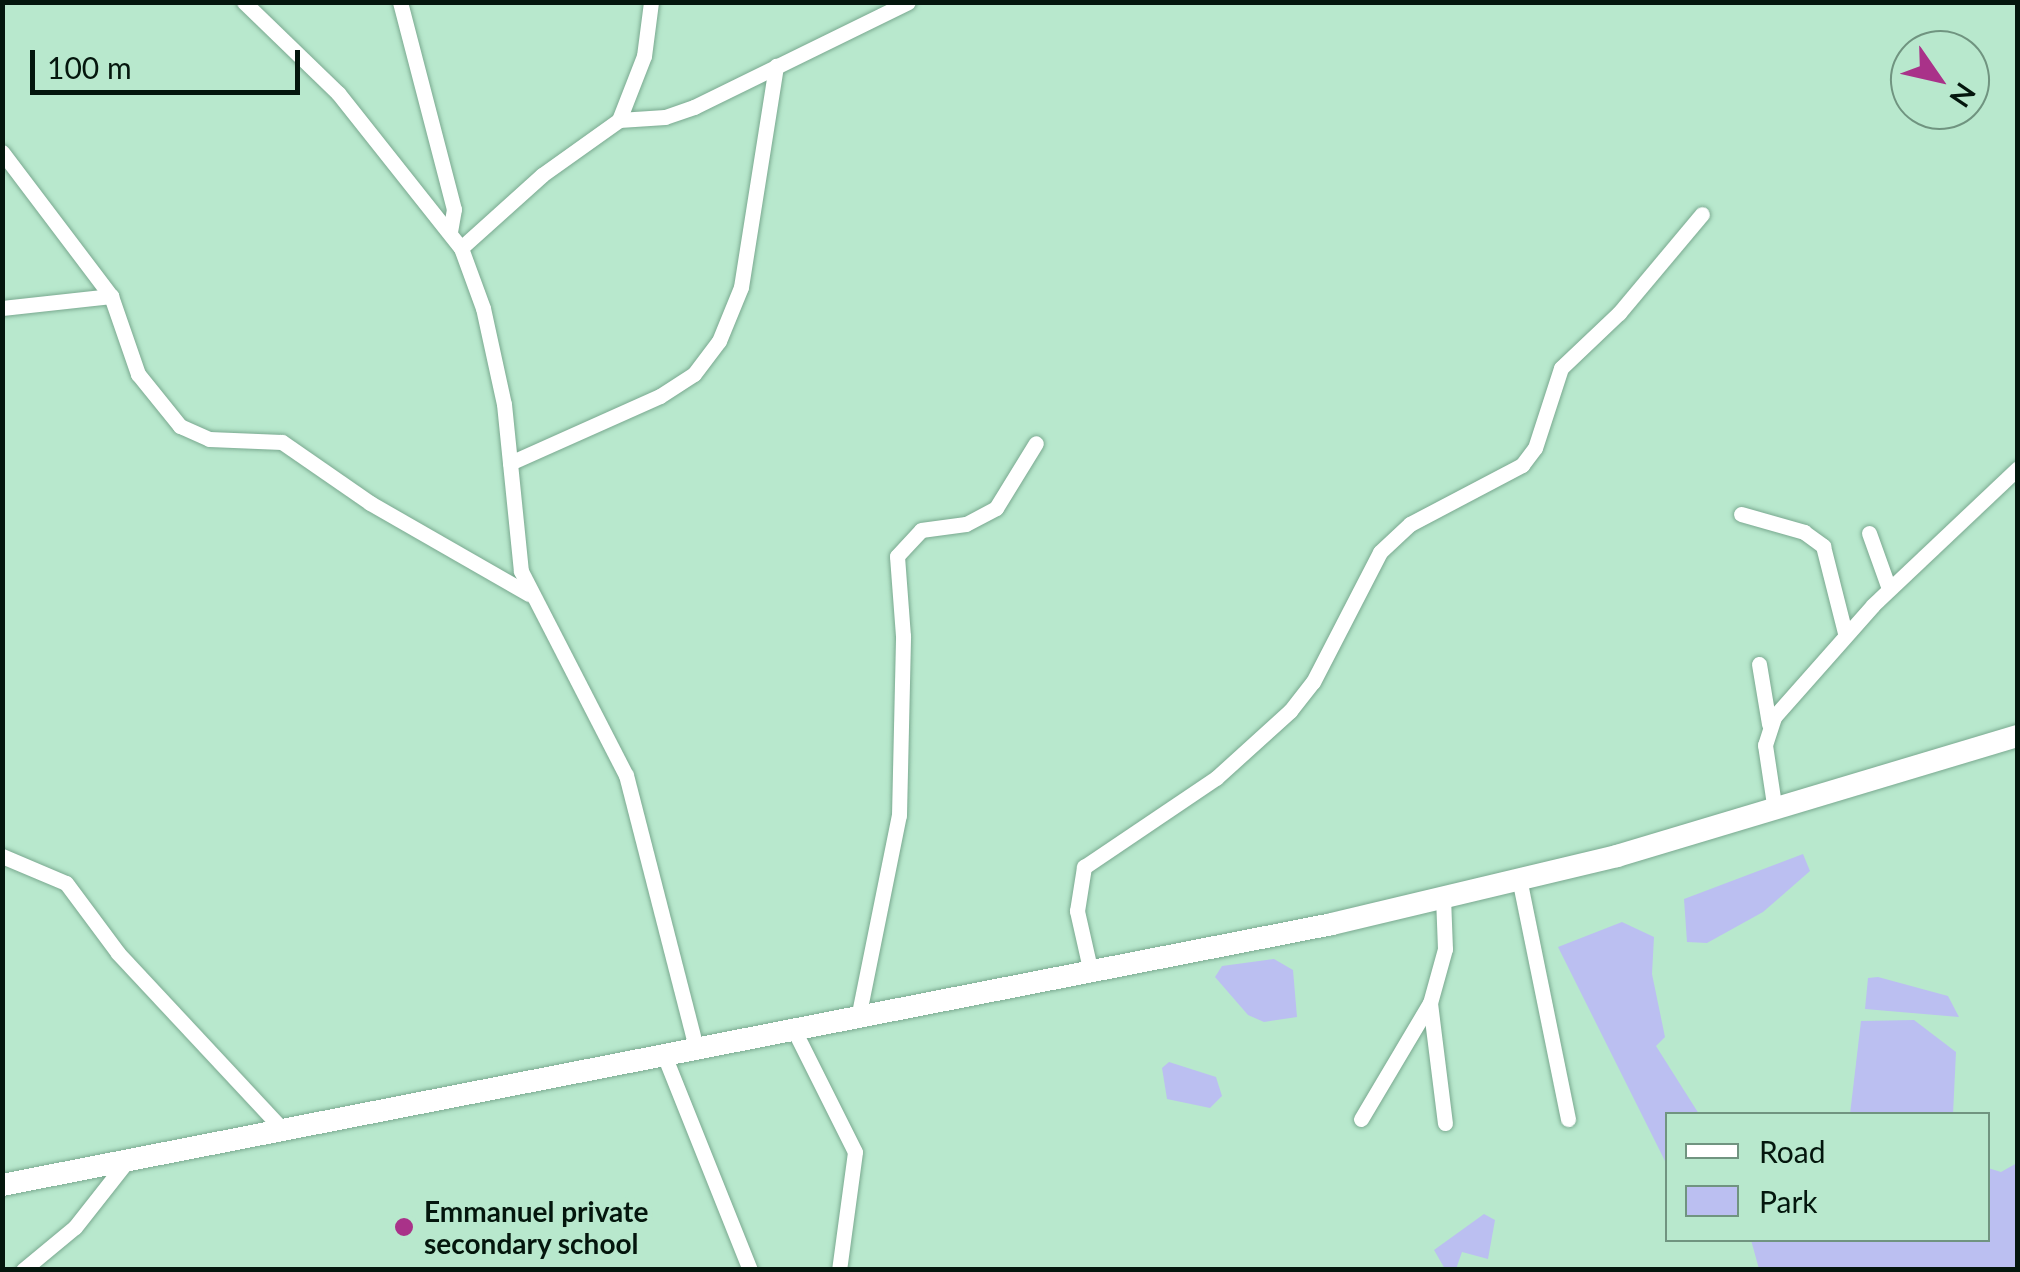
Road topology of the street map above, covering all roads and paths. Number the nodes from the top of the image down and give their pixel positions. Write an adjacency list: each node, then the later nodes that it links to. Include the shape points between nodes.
1 (244, 2): 9 (street, via 338,92)
2 (400, 2): 9 (street, via 454,209)
3 (651, 2): 6 (street, via 644,56)
4 (908, 2): 5 (street)
5 (776, 66): 6 (street, via 676,114); 14 (street, via 741,287 704,363 623,416)
6 (619, 120): 10 (street, via 542,176)
7 (2, 152): 11 (street)
8 (1702, 214): 28 (street, via 1619,313 1562,368 1535,448 1522,466 1410,524 1380,552 1314,682 1290,710 1216,778 1084,868 1078,912)
9 (450, 232): 10 (street)
10 (462, 248): 14 (street, via 495,356)
11 (111, 296): 12 (street); 19 (street, via 138,374 180,426 209,439 282,442 370,503)
12 (2, 308)
13 (1036, 443): 30 (street, via 996,508 966,524 921,530 897,556 903,636 899,815)
14 (510, 462): 19 (street, via 516,549)
15 (2018, 468): 18 (street)
16 (1742, 514): 20 (street, via 1804,532 1823,546)
17 (1869, 533): 18 (street)
18 (1890, 589): 20 (street)
19 (528, 594): 32 (street, via 575,670 626,775)
20 (1845, 633): 22 (street)
21 (1759, 664): 22 (street)
22 (1769, 724): 24 (street, via 1765,745)
23 (2018, 736): 24 (main road)
24 (1775, 811): 26 (main road)
25 (2, 856): 37 (street, via 66,883 118,953)
26 (1518, 878): 27 (main road); 35 (street)
27 (1443, 898): 28 (main road); 29 (street, via 1445,949)
28 (1092, 973): 30 (main road)
29 (1430, 1002): 34 (street); 36 (street)
30 (858, 1018): 31 (main road)
31 (794, 1030): 32 (main road); 42 (street, via 856,1152)
32 (696, 1048): 33 (main road)
33 (664, 1055): 37 (main road); 41 (street)
34 (1361, 1119)
35 (1568, 1119)
36 (1445, 1123)
37 (282, 1129): 38 (main road)
38 (127, 1160): 39 (main road); 40 (street, via 74,1227)
39 (2, 1185)
40 (22, 1270)
41 (750, 1270)
42 (839, 1270)

